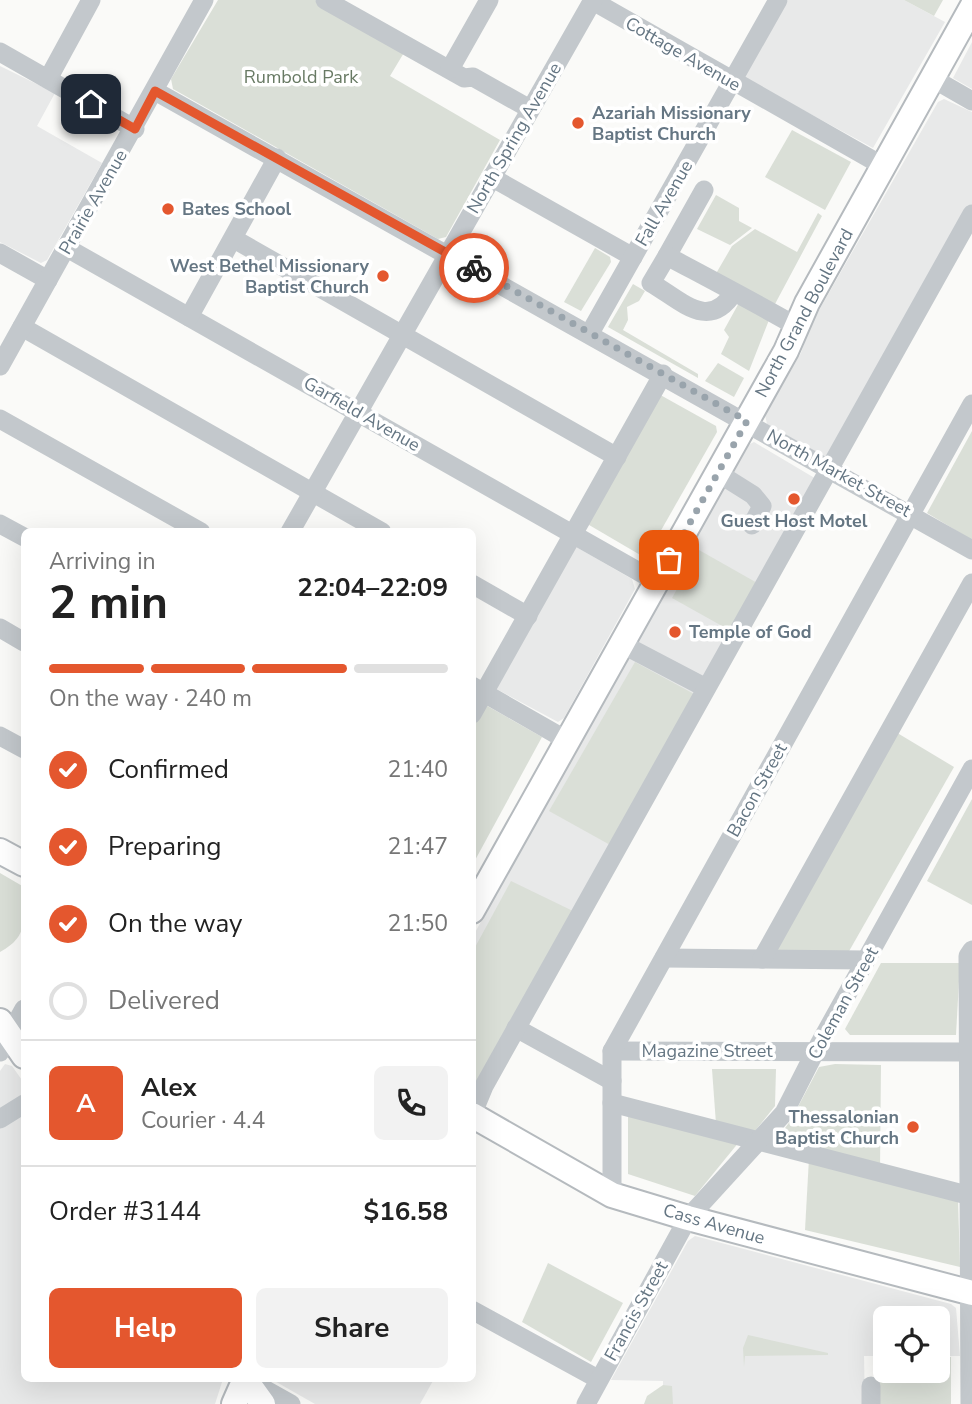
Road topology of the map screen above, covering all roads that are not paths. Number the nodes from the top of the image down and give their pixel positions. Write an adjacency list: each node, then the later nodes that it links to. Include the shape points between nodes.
1 (91, 0): 11 (street)
2 (204, 0): 13 (street, Prairie Avenue)
3 (325, 0): 9 (street)
4 (593, 0): 12 (street, Cottage Avenue); 15 (street, North Spring Avenue)
5 (778, 0): 12 (street, Fall Avenue)
6 (481, 3): 9 (street)
7 (972, 7): 10 (main road, North Grand Boulevard)
8 (0, 52): 11 (street)
9 (457, 74): 15 (street, via 473,77)
10 (932, 78): 14 (street); 18 (main road, North Grand Boulevard)
11 (47, 79): 16 (street)
12 (732, 83): 18 (street, Cottage Avenue); 27 (street, Fall Avenue)
13 (155, 91): 16 (street, Prairie Avenue); 17 (street, North Market Street)
14 (972, 100)
15 (530, 108): 19 (street, North Spring Avenue)
16 (135, 129): 23 (street, Prairie Avenue)
17 (277, 158): 22 (street); 25 (street, North Market Street)
18 (883, 166): 31 (main road, North Grand Boulevard)
19 (491, 177): 25 (street, North Spring Avenue); 27 (street)
20 (704, 190): 26 (street)
21 (972, 214): 42 (street)
22 (234, 239): 30 (street); 34 (street)
23 (67, 248): 28 (street, Prairie Avenue); 30 (street, Garfield Avenue)
24 (0, 253): 28 (street)
25 (447, 253): 33 (street, North Market Street); 34 (street, North Spring Avenue)
26 (667, 256): 29 (street); 29 (street, via 652,283 702,312 724,308)
27 (633, 257): 33 (street, Fall Avenue)
28 (48, 280): 32 (street, Prairie Avenue)
29 (734, 292): 31 (street)
30 (189, 317): 38 (street, Garfield Avenue)
31 (796, 326): 40 (main road, North Grand Boulevard)
32 (22, 327): 35 (street, Prairie Avenue); 44 (street)
33 (590, 333): 36 (street, North Market Street)
34 (401, 334): 38 (street, North Spring Avenue); 41 (street)
35 (0, 366)
36 (663, 374): 40 (street, North Market Street); 41 (street)
37 (972, 404): 45 (street, Bacon Street)
38 (358, 412): 44 (street, North Spring Avenue); 51 (street, Garfield Avenue)
39 (0, 419): 48 (street)
40 (747, 421): 42 (street, North Market Street); 43 (main road, North Grand Boulevard)
41 (617, 457): 51 (street)
42 (829, 467): 45 (street, North Market Street); 61 (street)
43 (718, 473): 47 (street, via 762,506); 54 (main road, North Grand Boulevard)
44 (312, 493): 49 (street, North Spring Avenue); 50 (street)
45 (912, 514): 53 (street, North Market Street); 71 (street, Bacon Street)
46 (0, 524): 52 (street)
47 (752, 525)
48 (194, 528)
49 (292, 528)
50 (375, 528)
51 (573, 534): 54 (street, Garfield Avenue); 57 (street)
52 (21, 535)
53 (972, 550)
54 (657, 582): 60 (main road, North Grand Boulevard)
55 (972, 583): 72 (street)
56 (476, 586): 57 (street)
57 (528, 615): 62 (street)
58 (0, 628): 59 (street)
59 (21, 640)
60 (622, 645): 61 (street); 64 (main road, North Grand Boulevard)
61 (706, 688): 76 (street)
62 (479, 690): 64 (street)
63 (0, 736): 65 (street)
64 (568, 741): 69 (main road, North Grand Boulevard)
65 (21, 748)
66 (972, 769): 73 (street, Coleman Street)
67 (0, 851): 68 (main road)
68 (21, 862)
69 (476, 900)
70 (970, 953): 74 (street)
71 (664, 957): 72 (street); 78 (street, Bacon Street)
72 (761, 959): 73 (street)
73 (866, 960): 79 (street, Coleman Street)
74 (971, 1011): 80 (street)
75 (21, 1013): 77 (street)
76 (516, 1028): 82 (street); 84 (street)
77 (3, 1036): 81 (main road)
78 (612, 1051): 79 (street, Magazine Street); 82 (street, Bacon Street)
79 (816, 1051): 80 (street, Magazine Street); 88 (street, Coleman Street, via 785,1113)
80 (970, 1052): 90 (street)
81 (21, 1053)
82 (612, 1082): 83 (street, Bacon Street)
83 (612, 1103): 88 (street); 89 (street, Bacon Street)
84 (476, 1105)
85 (21, 1106): 87 (street)
86 (476, 1117): 89 (main road, Cass Avenue)
87 (0, 1119)
88 (757, 1142): 90 (street); 91 (street, Coleman Street)
89 (612, 1195): 91 (main road, Cass Avenue)
90 (971, 1196): 92 (street)
91 (688, 1218): 92 (main road, Cass Avenue); 94 (street, Francis Street)
92 (971, 1293): 102 (street)
93 (476, 1312): 94 (street)
94 (598, 1379): 101 (street, Francis Street)
95 (244, 1382): 98 (main road)
96 (247, 1382): 99 (main road)
97 (251, 1382): 100 (street)
98 (234, 1404)
99 (263, 1404)
100 (291, 1404)
101 (586, 1404)
102 (970, 1404)

